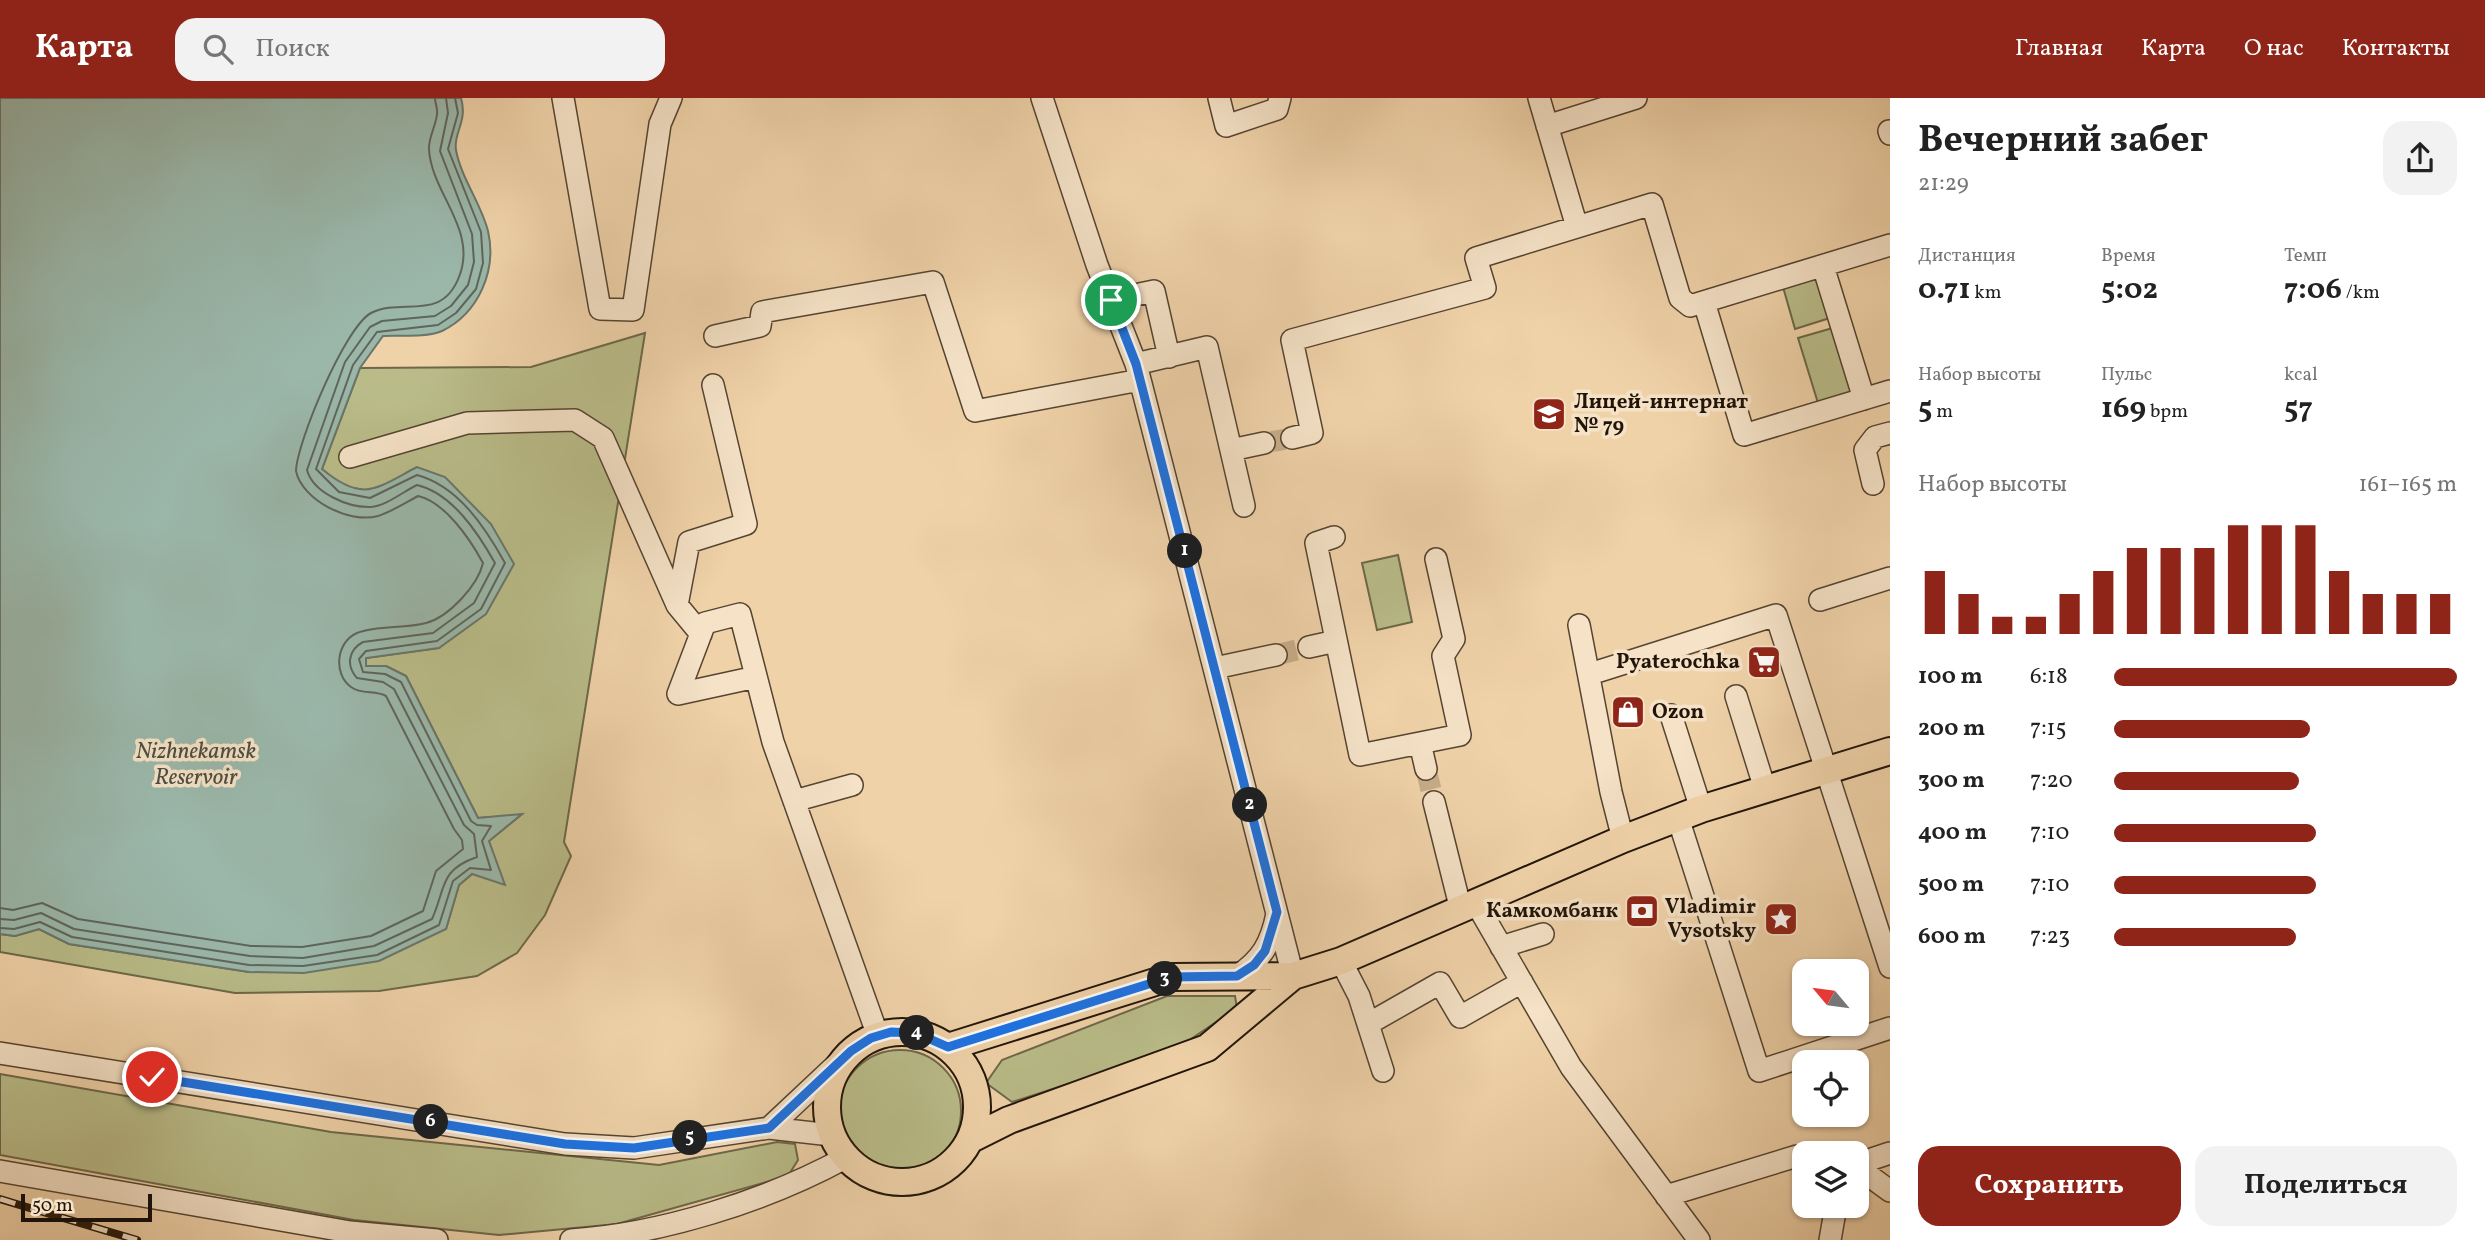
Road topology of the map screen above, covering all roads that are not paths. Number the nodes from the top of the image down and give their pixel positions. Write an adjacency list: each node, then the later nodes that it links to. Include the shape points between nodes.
1 (563, 98): 2 (street, via 600,309 633,310 660,124)
2 (671, 98)
3 (1042, 98): 12 (street)
4 (1219, 98): 5 (street, via 1226,126 1277,109)
5 (1280, 98)
6 (1539, 98): 8 (street)
7 (1636, 98): 8 (street)
8 (1547, 126): 9 (street)
9 (1577, 227): 13 (street, via 1652,204 1680,298 1690,306); 21 (street, via 1476,258 1485,288 1292,340 1312,433)
10 (1890, 245): 11 (street)
11 (1823, 266): 13 (street); 19 (street)
12 (1111, 300): 15 (street, via 1154,291); 16 (street)
13 (1704, 302): 19 (street, via 1744,435)
14 (715, 336): 16 (street, via 760,326 762,312 933,282 975,411)
15 (1168, 357): 16 (street); 23 (street, via 1207,347)
16 (1138, 372): 37 (street)
17 (713, 385): 31 (street, via 746,524 689,542)
18 (1890, 391): 19 (street)
19 (1864, 399)
20 (1890, 433): 25 (street, via 1875,437 1864,450)
21 (1292, 438)
22 (1264, 443): 23 (street)
23 (1231, 450): 26 (street)
24 (350, 457): 31 (street, via 467,423 575,420 603,438)
25 (1873, 484)
26 (1244, 506)
27 (1334, 537): 34 (street, via 1316,543)
28 (1436, 559): 42 (street, via 1454,639 1443,656 1460,735)
29 (1890, 578): 30 (street)
30 (1820, 600)
31 (677, 605): 33 (street)
32 (1579, 625): 38 (street)
33 (701, 634): 39 (street, via 705,623 740,614); 39 (street, via 678,694)
34 (1336, 641): 35 (street); 42 (street, via 1360,755)
35 (1309, 647)
36 (1276, 655): 37 (street)
37 (1216, 668): 53 (street)
38 (1590, 674): 45 (street, via 1776,615); 51 (street)
39 (756, 677): 48 (street)
40 (1736, 696): 47 (street)
41 (1671, 715): 50 (street)
42 (1420, 743): 44 (street)
43 (1890, 751): 45 (main road)
44 (1426, 769)
45 (1827, 770): 47 (main road); 57 (street)
46 (852, 785): 48 (street)
47 (1765, 789): 50 (main road)
48 (794, 801): 63 (street)
49 (1434, 802): 52 (street)
50 (1689, 813): 51 (main road); 62 (street, via 1759,1071)
51 (1623, 839): 52 (main road)
52 (1469, 906): 55 (street); 56 (main road)
53 (1277, 912): 58 (street, via 1265,951); 59 (street)
54 (1543, 934): 55 (street)
55 (1501, 947): 60 (street)
56 (1342, 961): 59 (main road); 61 (street)
57 (1890, 967)
58 (1237, 976): 59 (main road); 64 (main road, via 1171,977)
59 (1293, 976): 70 (main road, via 1207,1048 1009,1119)
60 (1522, 982): 61 (street, via 1460,1017 1440,983); 78 (street, via 1571,1067)
61 (1368, 1024): 67 (street)
62 (1890, 1028)
63 (878, 1036): 64 (main road, via 916,1033); 65 (main road)
64 (948, 1047): 70 (main road, via 974,1083 978,1103)
65 (851, 1051): 68 (street); 69 (main road, via 835,1072 827,1094)
66 (0, 1053): 68 (street, via 565,1144 634,1148)
67 (1383, 1071)
68 (769, 1128): 69 (street)
69 (831, 1135): 72 (main road)
70 (973, 1138): 72 (main road, via 943,1171 922,1181 878,1179)
71 (1890, 1153): 74 (street)
72 (845, 1158): 81 (street, via 801,1182 710,1212 610,1237)
73 (1792, 1158): 78 (street)
74 (1869, 1161)
75 (0, 1171): 80 (street, via 350,1232)
76 (1869, 1174): 77 (street)
77 (1890, 1191)
78 (1666, 1196): 82 (street)
79 (1834, 1218): 83 (street)
80 (437, 1240)
81 (571, 1240)
82 (1699, 1240)
83 (1830, 1240)

